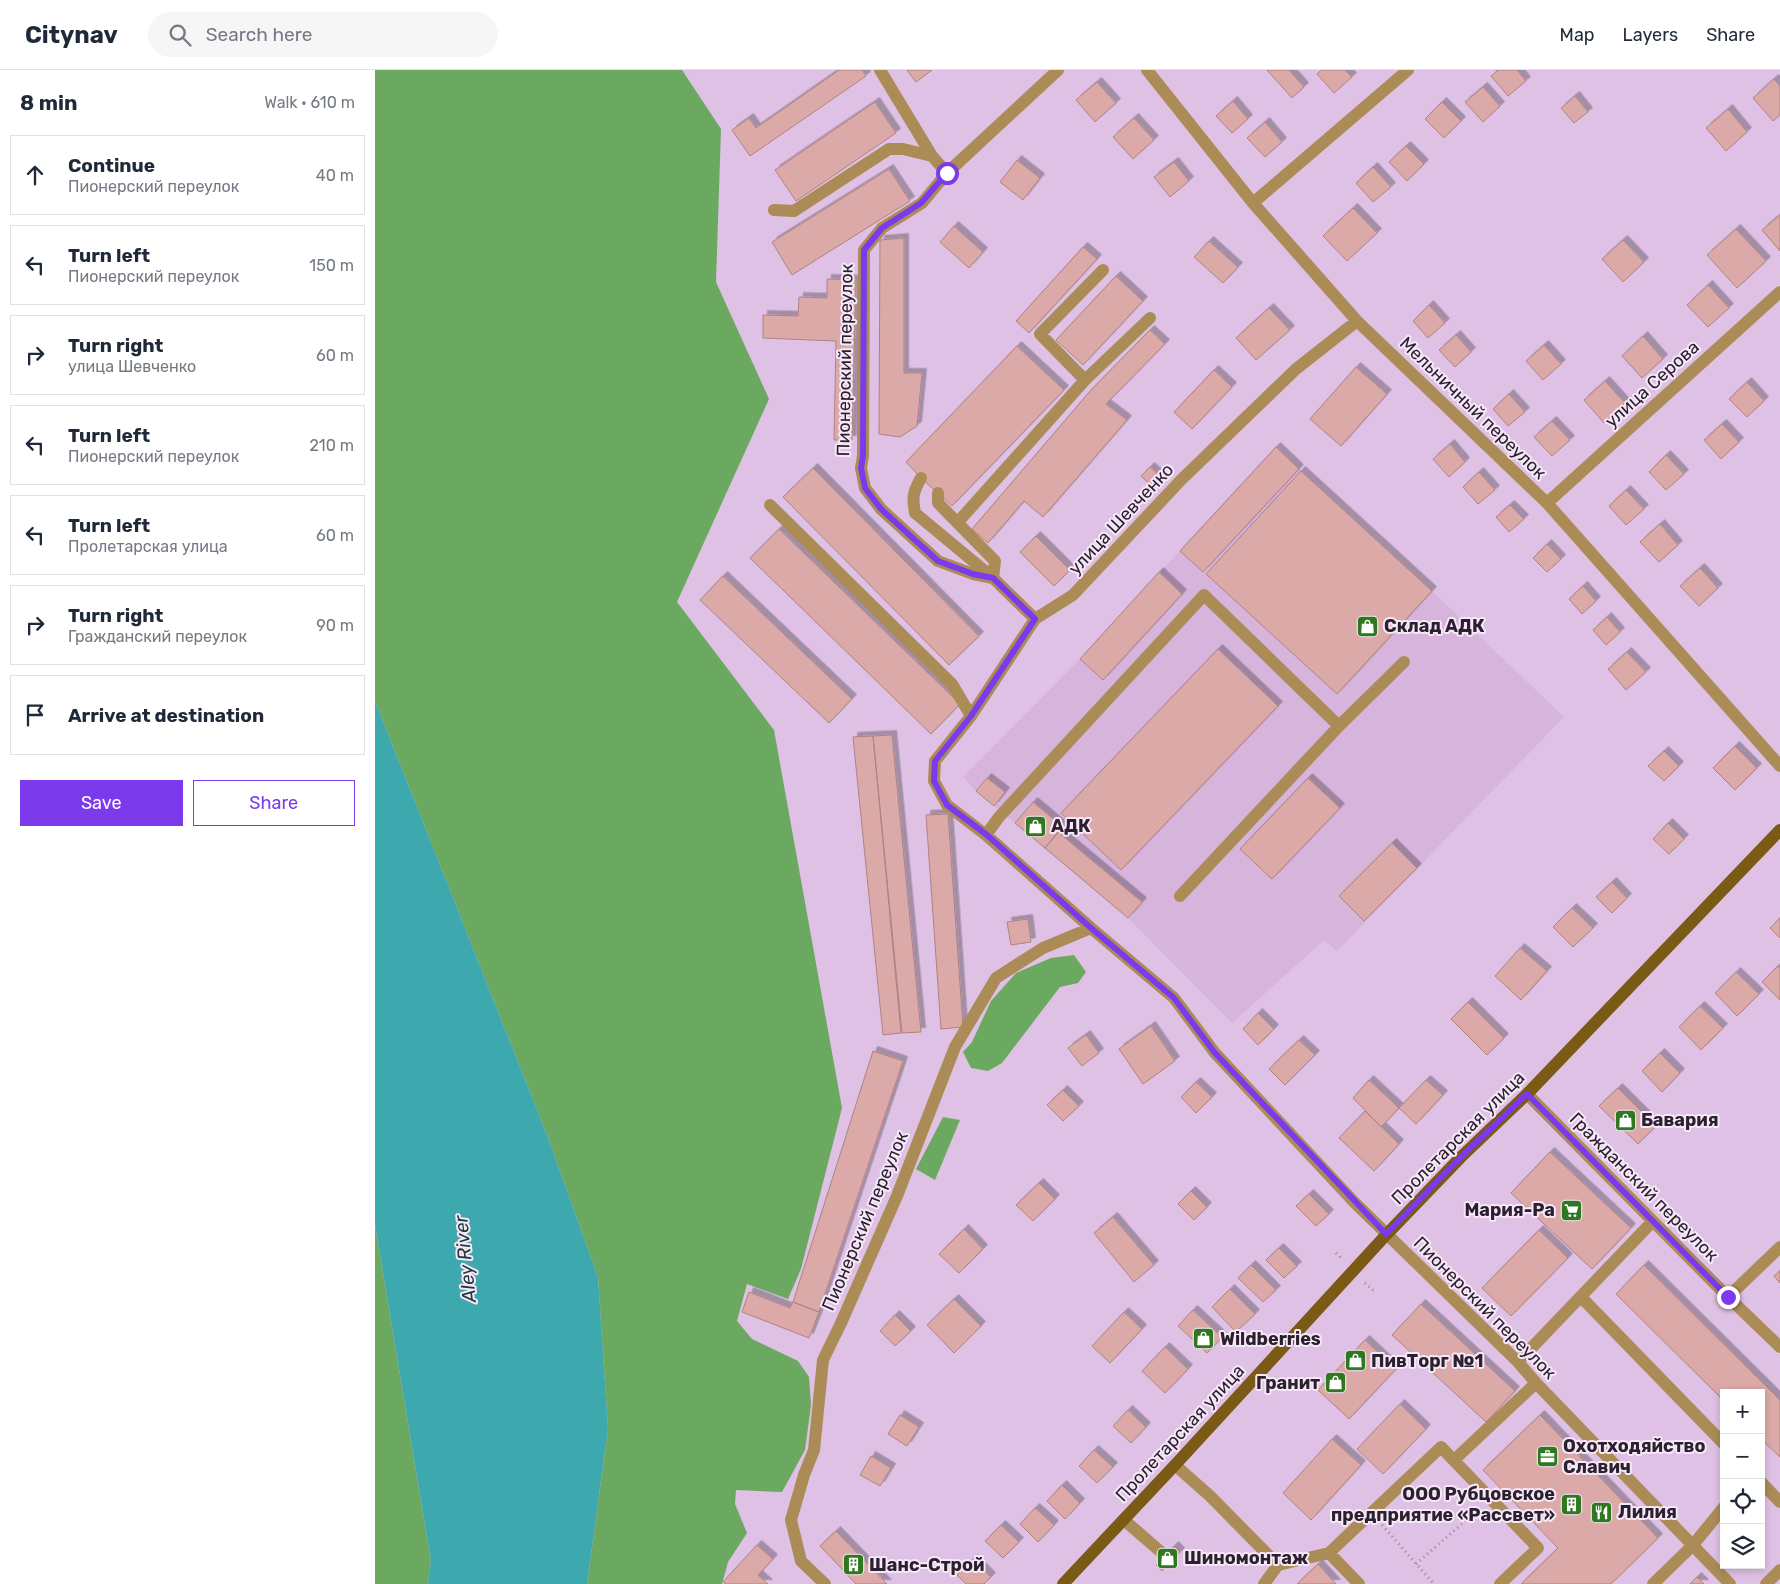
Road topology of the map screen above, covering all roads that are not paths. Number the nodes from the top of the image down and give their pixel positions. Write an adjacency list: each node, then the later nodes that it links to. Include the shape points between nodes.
1 (880, 70): 5 (street)
2 (1058, 70): 6 (street, Пионерский переулок)
3 (1147, 70): 7 (street, Мельничный переулок)
4 (1408, 70): 7 (street)
5 (932, 156): 6 (street); 8 (street, via 889,149 794,211)
6 (947, 173): 19 (street, Пионерский переулок, via 921,203 882,228 864,250 861,468 865,488 881,509 938,561)
7 (1253, 203): 12 (street, Мельничный переулок)
8 (774, 210)
9 (1103, 270): 13 (street, via 1040,334)
10 (1780, 292): 16 (street, улица Серова)
11 (1150, 318): 13 (street)
12 (1357, 322): 16 (street, Мельничный переулок); 20 (street, улица Шевченко, via 1296,369 1181,480 1073,595)
13 (1085, 380): 18 (street)
14 (921, 478): 19 (street, via 912,498 915,513)
15 (938, 493): 18 (street, via 938,503)
16 (1547, 503): 25 (street, Мельничный переулок)
17 (770, 504): 22 (street, via 952,684)
18 (958, 522): 19 (street, via 995,561)
19 (993, 578): 20 (street)
20 (1035, 619): 22 (street, улица Шевченко)
21 (1404, 662): 23 (street)
22 (971, 716): 24 (street, улица Шевченко)
23 (1339, 726): 27 (street, via 1203,595 999,817); 28 (street)
24 (935, 761): 27 (street, Пионерский переулок, via 934,781 947,805)
25 (1780, 766)
26 (1780, 830): 30 (main road, Пролетарская улица)
27 (987, 835): 29 (street, Пионерский переулок)
28 (1179, 896)
29 (1091, 928): 32 (street, Пионерский переулок, via 1174,998 1215,1053); 51 (street, Пионерский переулок, via 1043,948 996,978 955,1047 897,1196 823,1360 814,1450 791,1520 801,1561)
30 (1527, 1094): 31 (street, Гражданский переулок); 32 (main road, Пролетарская улица)
31 (1653, 1221): 34 (street, Гражданский переулок); 35 (street)
32 (1386, 1234): 37 (street, Пионерский переулок); 41 (main road, Пролетарская улица)
33 (1780, 1246): 34 (street)
34 (1728, 1297): 36 (street, Гражданский переулок)
35 (1581, 1298): 37 (street); 39 (street)
36 (1780, 1347)
37 (1518, 1362): 38 (street, Пионерский переулок)
38 (1536, 1383): 40 (street); 46 (street, Пионерский переулок)
39 (1720, 1440)
40 (1454, 1460): 48 (street, via 1441,1447); 55 (street, via 1538,1548)
41 (1175, 1465): 45 (main road, Пролетарская улица); 49 (street)
42 (1765, 1486): 43 (street)
43 (1780, 1502)
44 (1720, 1511): 46 (street)
45 (1124, 1520): 47 (street); 52 (main road, Пролетарская улица)
46 (1693, 1545): 56 (street); 57 (street, Пионерский переулок)
47 (1161, 1552)
48 (1329, 1553): 49 (street); 54 (street)
49 (1278, 1565): 53 (street)
50 (1780, 1570): 58 (street)
51 (825, 1584)
52 (1063, 1584)
53 (1264, 1584)
54 (1359, 1584)
55 (1500, 1584)
56 (1653, 1584)
57 (1730, 1584)
58 (1766, 1584)

